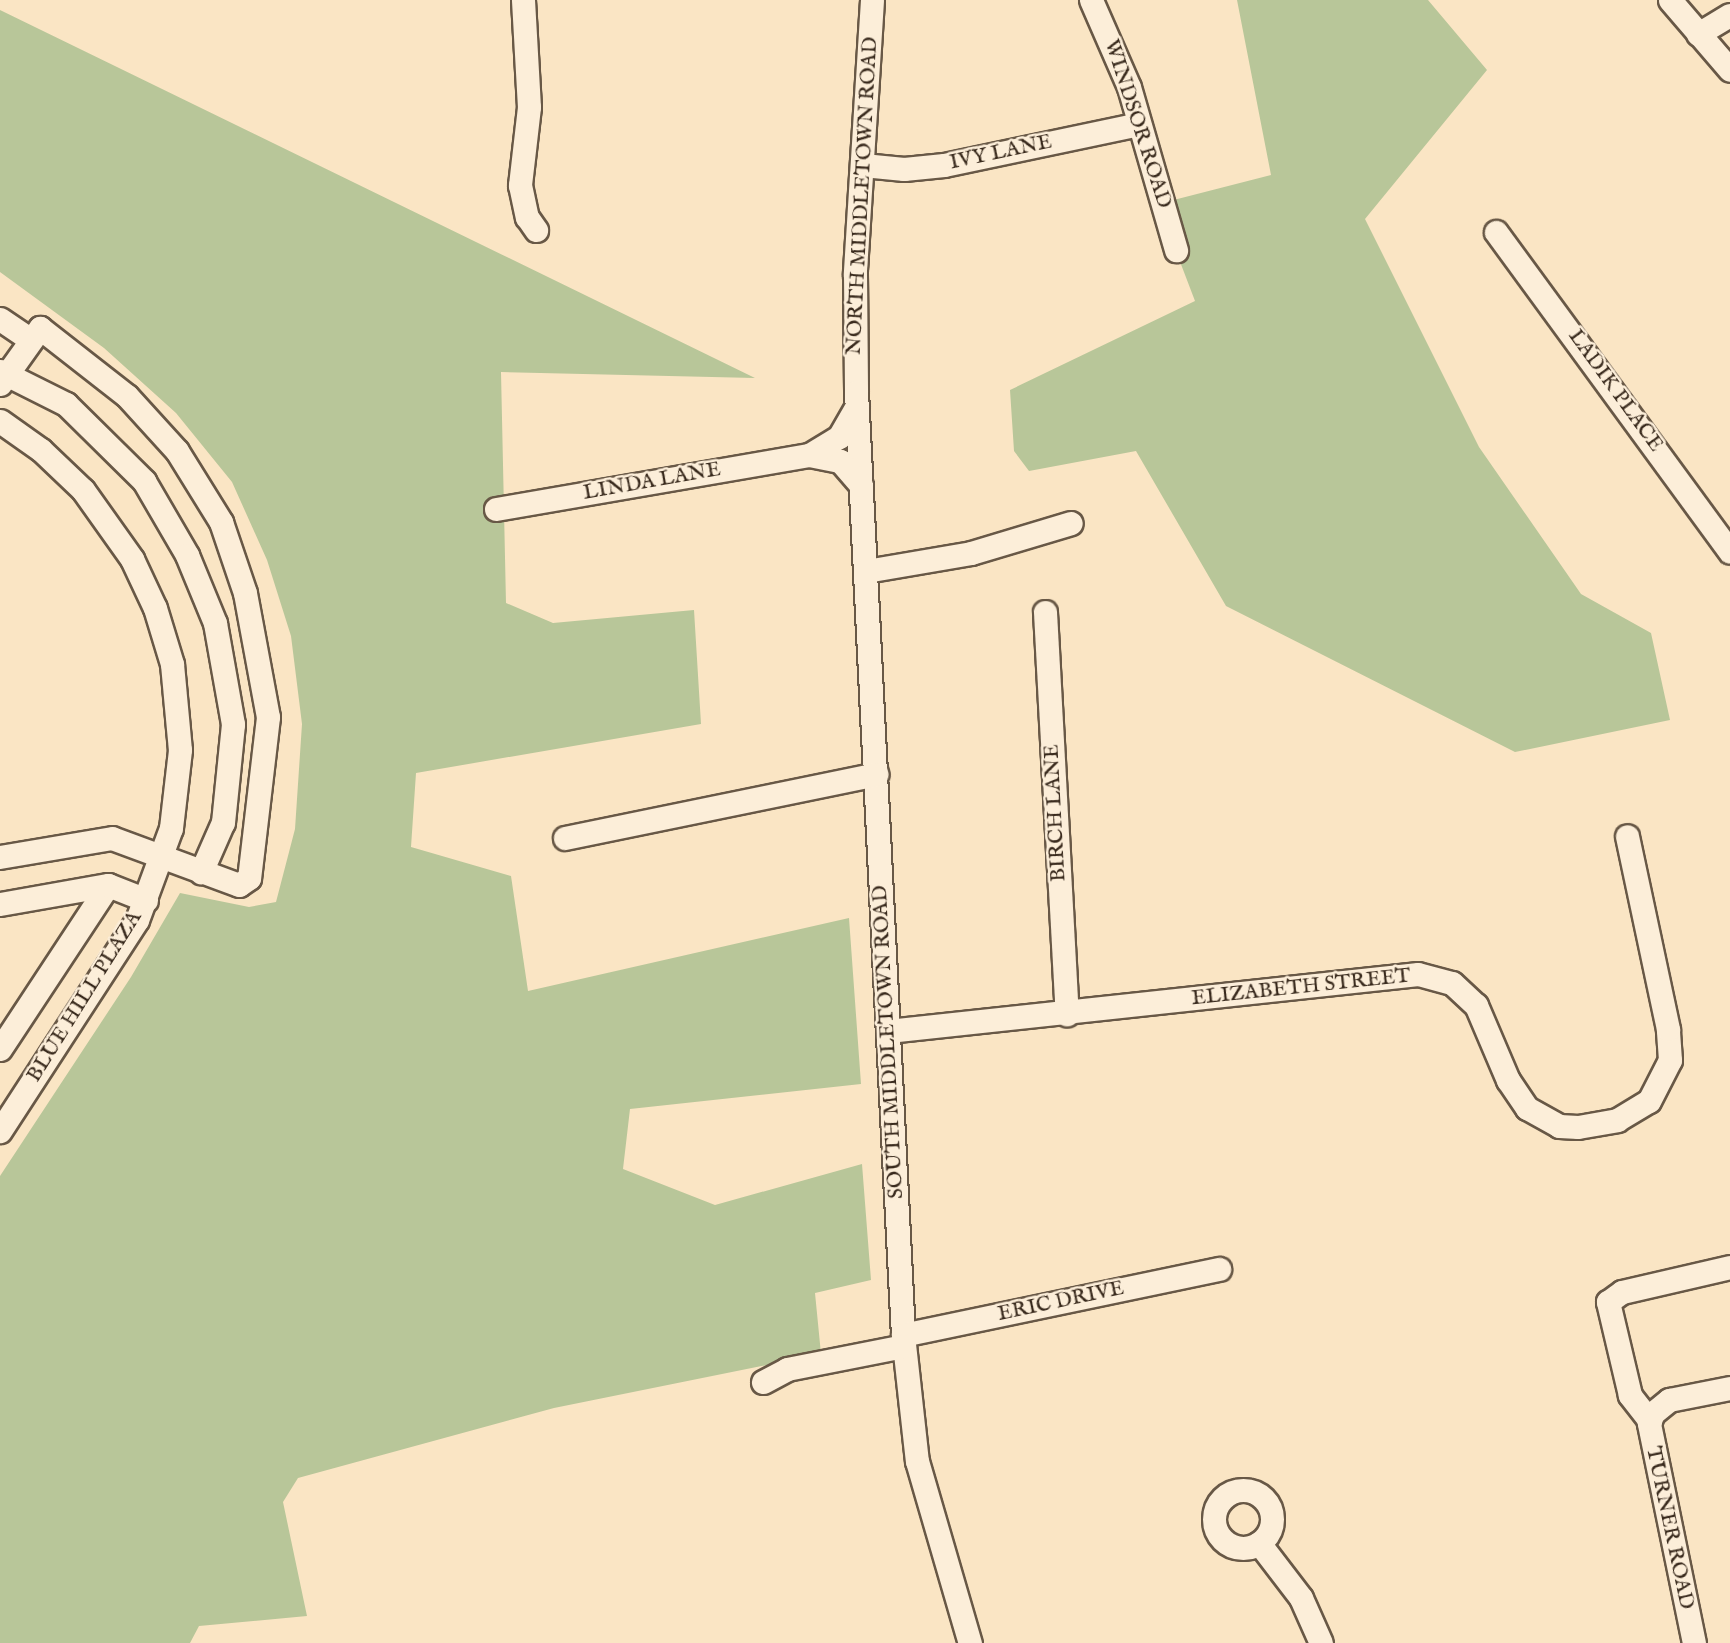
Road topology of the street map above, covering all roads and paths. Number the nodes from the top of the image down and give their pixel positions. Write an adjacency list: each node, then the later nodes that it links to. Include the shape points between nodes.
1 (523, 0): 10 (street, via 529,107 520,185 524,210)
2 (872, 0): 9 (street, NORTH MIDDLETOWN ROAD)
3 (1091, 0): 8 (street, WINDSOR ROAD, via 1117,53)
4 (1670, 0): 6 (street)
5 (1730, 15): 6 (street)
6 (1698, 34): 7 (street)
7 (1730, 70)
8 (1138, 124): 9 (street, IVY LANE, via 944,165 904,169); 12 (street, WINDSOR ROAD)
9 (863, 165): 16 (street, NORTH MIDDLETOWN ROAD, via 855,274)
10 (536, 230)
11 (1496, 232): 23 (street, LADIK PLACE)
12 (1176, 250)
13 (0, 319): 14 (street)
14 (31, 340): 15 (street); 31 (street, via 40,328 127,396 177,451 220,522 245,593 268,717 249,878 239,885)
15 (2, 377): 31 (street, via 66,404 144,481 187,555 215,623 233,724 223,822)
16 (857, 406): 18 (street, NORTH MIDDLETOWN ROAD); 19 (street, LINDA LANE, via 839,437)
17 (0, 421): 30 (street, BLUE HILL PLAZA, via 41,450 83,490 127,551 155,608 172,664 180,723 177,790)
18 (859, 433): 20 (street, SOUTH MIDDLETOWN ROAD)
19 (808, 455): 20 (street, LINDA LANE, via 840,461); 21 (street, LINDA LANE)
20 (861, 485): 24 (street, SOUTH MIDDLETOWN ROAD)
21 (496, 509)
22 (1071, 523): 24 (street, via 971,553)
23 (1730, 552)
24 (866, 571): 26 (street, SOUTH MIDDLETOWN ROAD)
25 (1045, 612): 35 (street, BIRCH LANE)
26 (877, 774): 28 (street); 36 (street, SOUTH MIDDLETOWN ROAD)
27 (1628, 836): 35 (street, ELIZABETH STREET, via 1668,1029 1670,1060 1649,1101 1617,1120 1578,1128 1559,1125 1527,1108 1508,1080 1476,1005 1452,983 1435,977 1399,974)
28 (565, 838)
29 (0, 857): 30 (street, via 112,838)
30 (162, 858): 31 (street); 33 (street, BLUE HILL PLAZA)
31 (201, 872)
32 (108, 886): 33 (street); 34 (street); 37 (street)
33 (146, 901): 38 (street, BLUE HILL PLAZA, via 114,959)
34 (0, 904)
35 (1068, 1014): 36 (street, ELIZABETH STREET)
36 (888, 1031): 41 (street, SOUTH MIDDLETOWN ROAD)
37 (0, 1049)
38 (0, 1131)
39 (1730, 1267): 44 (street, via 1622,1292 1608,1301 1630,1395)
40 (1219, 1269): 41 (street, ERIC DRIVE)
41 (904, 1341): 42 (street, ERIC DRIVE, via 787,1369); 46 (street, SOUTH MIDDLETOWN ROAD, via 917,1461)
42 (763, 1382)
43 (1730, 1388): 44 (street, TURNER ROAD, via 1669,1400 1660,1404)
44 (1650, 1420): 48 (street, TURNER ROAD)
45 (1259, 1543): 47 (street, via 1301,1598)
46 (970, 1643)
47 (1321, 1643)
48 (1694, 1643)

